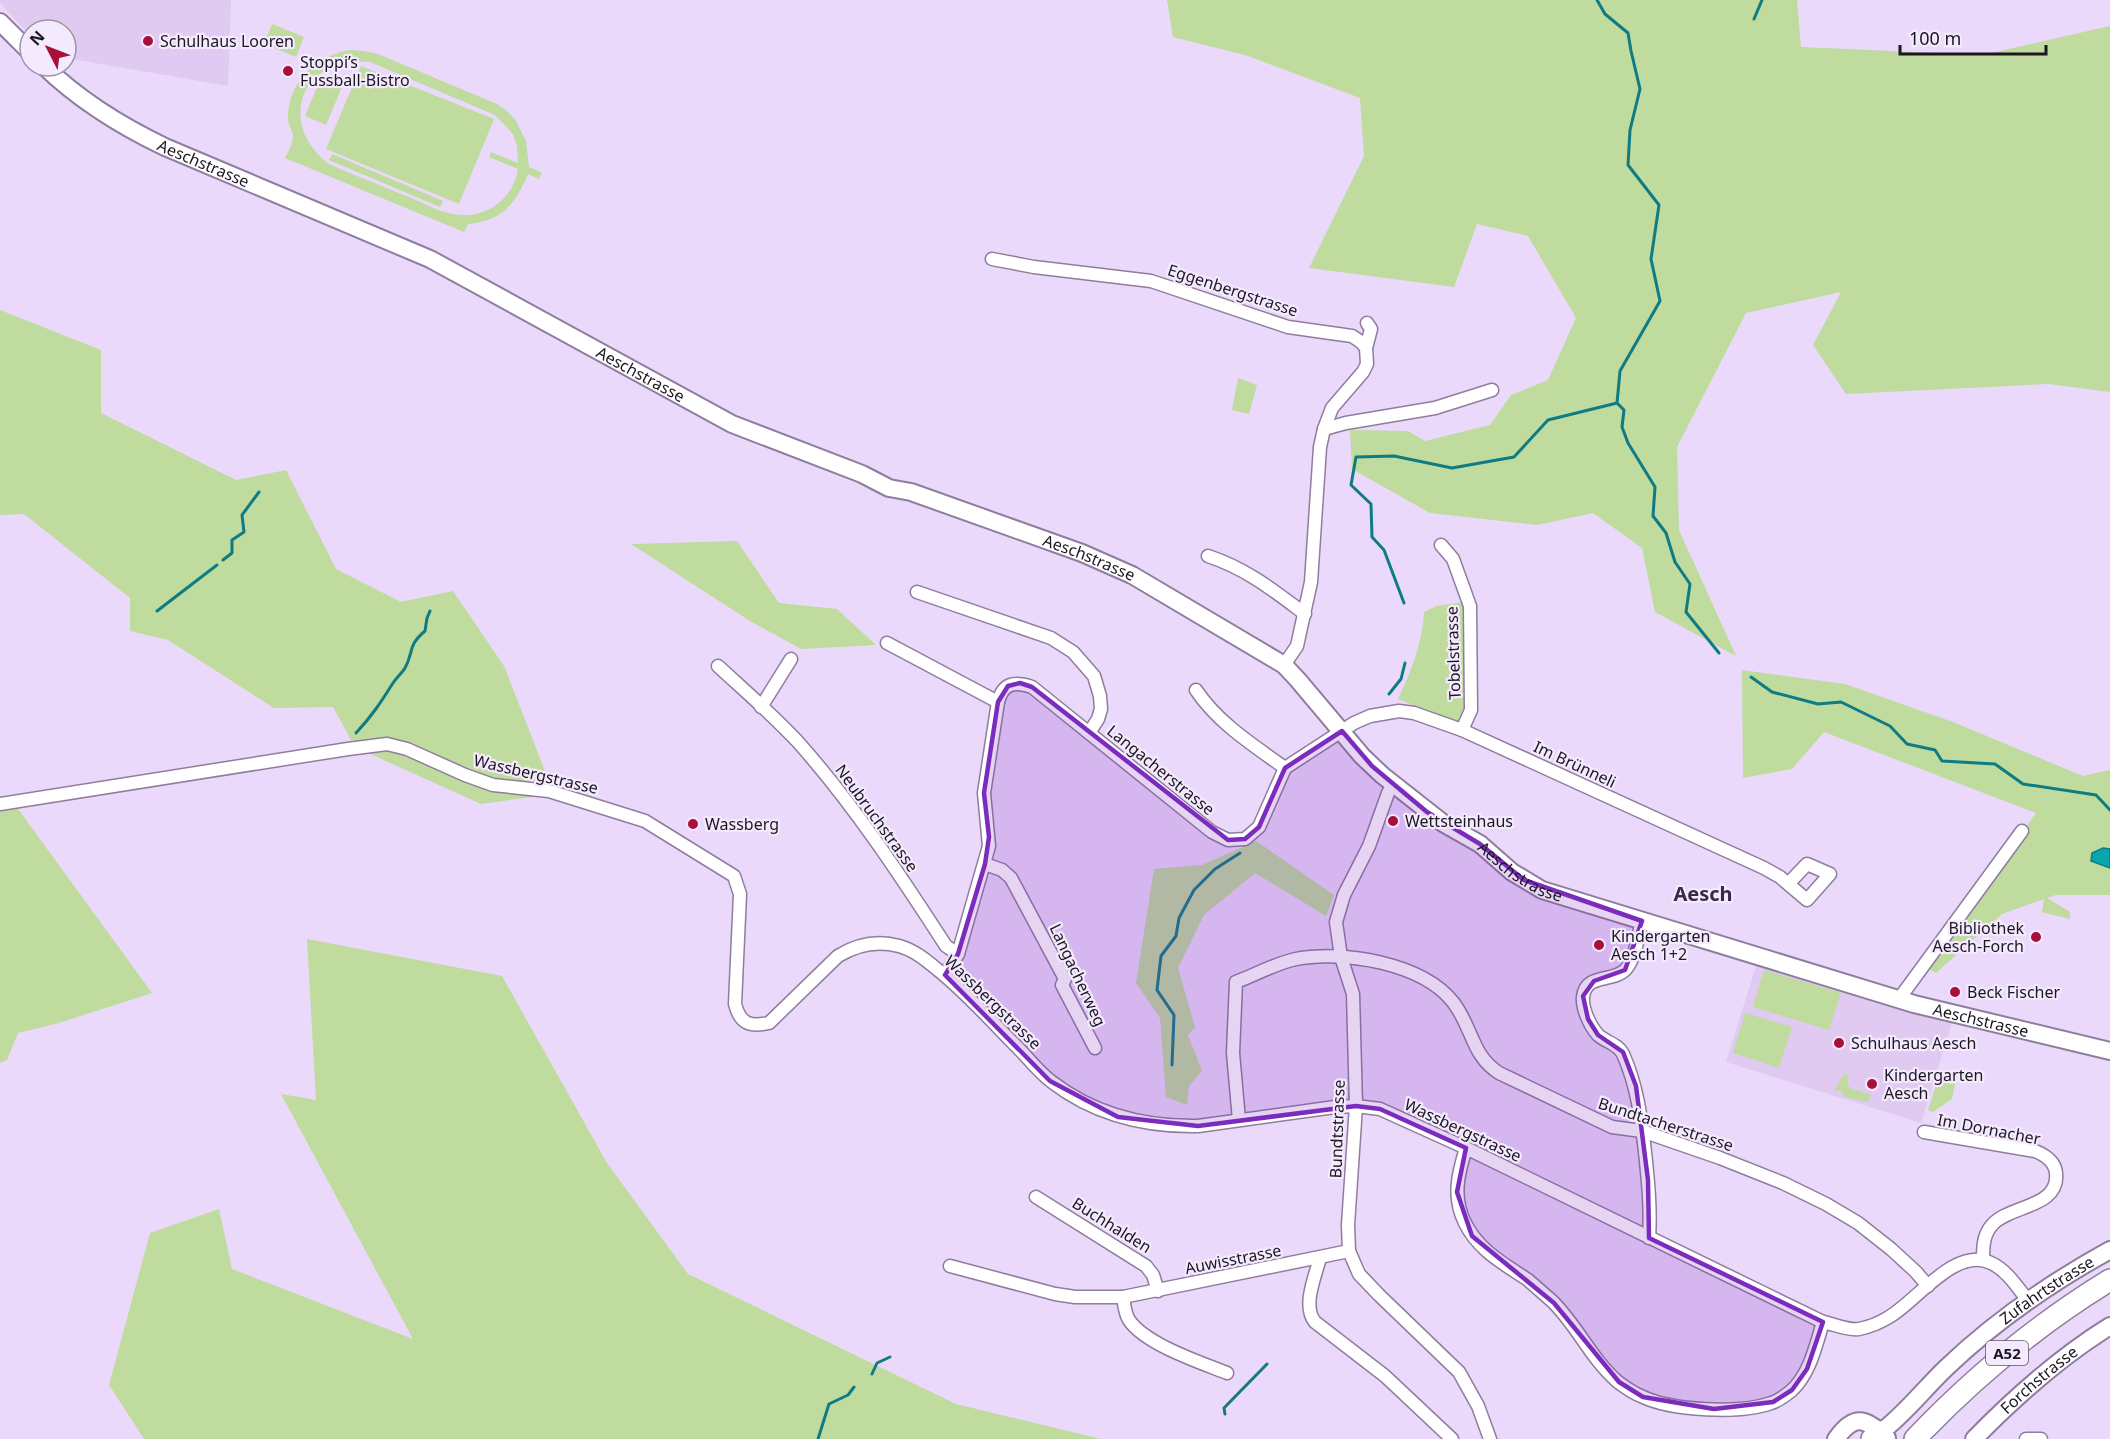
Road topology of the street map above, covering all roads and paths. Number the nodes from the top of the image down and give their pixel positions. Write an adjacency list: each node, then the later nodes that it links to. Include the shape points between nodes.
1 (0, 22): 2 (main road)
2 (18, 40)
3 (59, 78): 15 (main road, Aeschstrasse, via 128,128 430,259 732,424 889,488 933,499 1100,561 1154,586)
4 (992, 259): 6 (street, Eggenbergstrasse, via 1151,281 1287,327 1352,336)
5 (1367, 323): 6 (street, via 1371,329)
6 (1366, 348): 8 (street, via 1363,372 1332,408)
7 (1492, 390): 8 (street, via 1436,408)
8 (1324, 429): 12 (street)
9 (1441, 545): 20 (street, Tobelstrasse, via 1453,559 1470,606 1471,710)
10 (1208, 556): 12 (street, via 1256,577)
11 (917, 591): 22 (street, via 1050,638 1073,652 1094,676 1100,696 1098,719)
12 (1305, 614): 15 (street, via 1297,646)
13 (887, 643): 18 (street)
14 (790, 659): 19 (street)
15 (1284, 665): 21 (main road, Aeschstrasse)
16 (718, 666): 19 (street, Neubruchstrasse)
17 (1196, 690): 23 (street, via 1206,706)
18 (998, 702): 22 (street, Langacherstrasse, via 1000,693 1008,686 1020,683 1032,687); 27 (street, via 984,793 989,837)
19 (761, 707): 30 (street, Neubruchstrasse, via 797,741 847,801 946,946)
20 (1462, 730): 21 (street, Im Brünneli, via 1400,711 1370,716); 28 (street, Im Brünneli, via 1764,868)
21 (1342, 731): 23 (street); 24 (main road, Aeschstrasse)
22 (1089, 733): 23 (street, Langacherstrasse, via 1212,832 1228,840 1245,839 1259,827)
23 (1285, 768)
24 (1393, 784): 29 (main road, Aeschstrasse, via 1443,824 1480,844 1512,872 1542,890); 31 (street, Bundtstrasse, via 1369,846 1344,895 1336,922)
25 (0, 804): 32 (street, Wassbergstrasse, via 387,744 494,784 549,791 630,815 734,876 740,894 735,1004 745,1022 757,1026 769,1023 838,956 864,944 898,945)
26 (2022, 831): 33 (street)
27 (985, 864): 30 (street); 34 (street, Langacherweg, via 1011,878 1065,979 1062,985)
28 (1788, 884)
29 (1642, 921): 33 (main road, Aeschstrasse); 38 (street, via 1625,970 1594,981 1583,996 1588,1019 1598,1035 1623,1052 1636,1086)
30 (958, 954): 32 (street)
31 (1341, 957): 36 (street, Bundtstrasse, via 1353,994); 37 (street, Bundtacherstrasse, via 1295,960 1236,982 1233,1053); 38 (street, Bundtacherstrasse, via 1376,962 1423,978 1463,1015 1487,1065 1612,1127)
32 (945, 975): 37 (street, Wassbergstrasse, via 1050,1081 1095,1108 1118,1117 1175,1126)
33 (1899, 999): 35 (main road, Aeschstrasse)
34 (1095, 1048)
35 (2110, 1051)
36 (1356, 1106): 37 (street, Wassbergstrasse); 40 (street, Wassbergstrasse, via 1380,1109); 44 (street, Bundtstrasse)
37 (1239, 1120)
38 (1642, 1131): 42 (street, via 1650,1220); 49 (street, Bundtacherstrasse, via 1720,1158 1826,1204 1891,1249)
39 (1924, 1132): 46 (street, Im Dornacher, via 2035,1152 2055,1166 2056,1179 2050,1193 1993,1223 1984,1239)
40 (1466, 1148): 42 (street, Wassbergstrasse); 54 (street, via 1457,1192 1472,1236 1554,1303 1606,1371 1643,1397 1682,1407 1714,1409 1773,1402 1792,1390 1808,1370)
41 (1036, 1197): 51 (street, Buchhalden, via 1146,1266)
42 (1648, 1238): 54 (street, Wassbergstrasse)
43 (2110, 1250): 53 (main road, Zufahrtstrasse)
44 (1349, 1251): 45 (street, Auwisstrasse); 59 (street, Bundtstrasse, via 1359,1274 1379,1296 1459,1372)
45 (1320, 1258): 51 (street, Auwisstrasse); 58 (street, via 1309,1304 1310,1317 1385,1376)
46 (1983, 1260): 49 (street, Wassbergstrasse, via 1959,1263); 53 (street, via 2003,1271)
47 (950, 1266): 52 (street, Auwisstrasse, via 1055,1294)
48 (2110, 1281): 61 (highway, A52, via 2010,1351 1965,1389)
49 (1928, 1286): 54 (street, Wassbergstrasse, via 1890,1317 1858,1330)
50 (2110, 1288): 62 (highway, Forchstrasse / A52, via 2006,1363)
51 (1158, 1291): 52 (street, Auwisstrasse)
52 (1123, 1297): 56 (street, via 1127,1317 1139,1333)
53 (2029, 1302): 57 (main road, Zufahrtstrasse, via 1970,1347)
54 (1823, 1322)
55 (2110, 1326): 63 (main road, Forchstrasse, via 2049,1369)
56 (1227, 1373)
57 (1880, 1437): 60 (main road, via 1864,1421 1856,1420)
58 (1452, 1439)
59 (1490, 1439)
60 (1836, 1439)
61 (1916, 1439)
62 (1926, 1439)
63 (1974, 1439)
64 (2026, 1439): 65 (street)
65 (2042, 1439)

